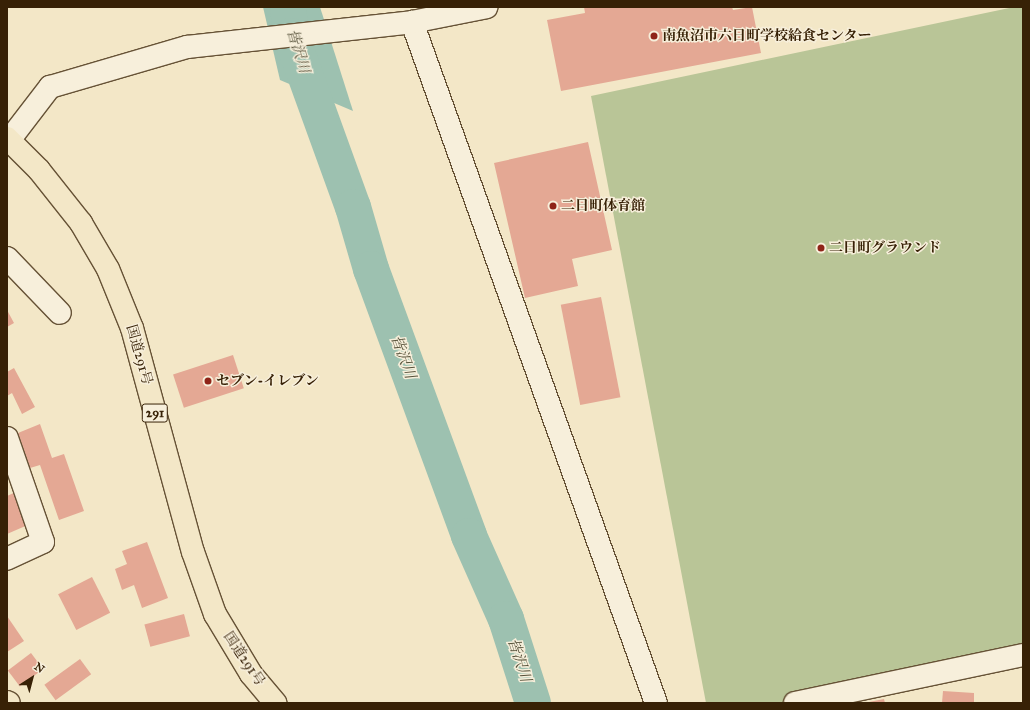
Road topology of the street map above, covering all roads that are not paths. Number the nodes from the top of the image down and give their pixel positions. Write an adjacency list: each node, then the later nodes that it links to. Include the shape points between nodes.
1 (487, 7): 2 (street)
2 (412, 22): 3 (street, via 187,47 50,87); 10 (street)
3 (8, 140): 9 (highway, 国道291号 / 291, via 40,170 81,223 108,269 132,328 193,552 215,614 251,674)
4 (8, 261): 5 (street)
5 (60, 313)
6 (7, 438): 7 (street, via 43,542)
7 (7, 559)
8 (1023, 655): 11 (street)
9 (275, 703)
10 (656, 703)
11 (795, 703)

